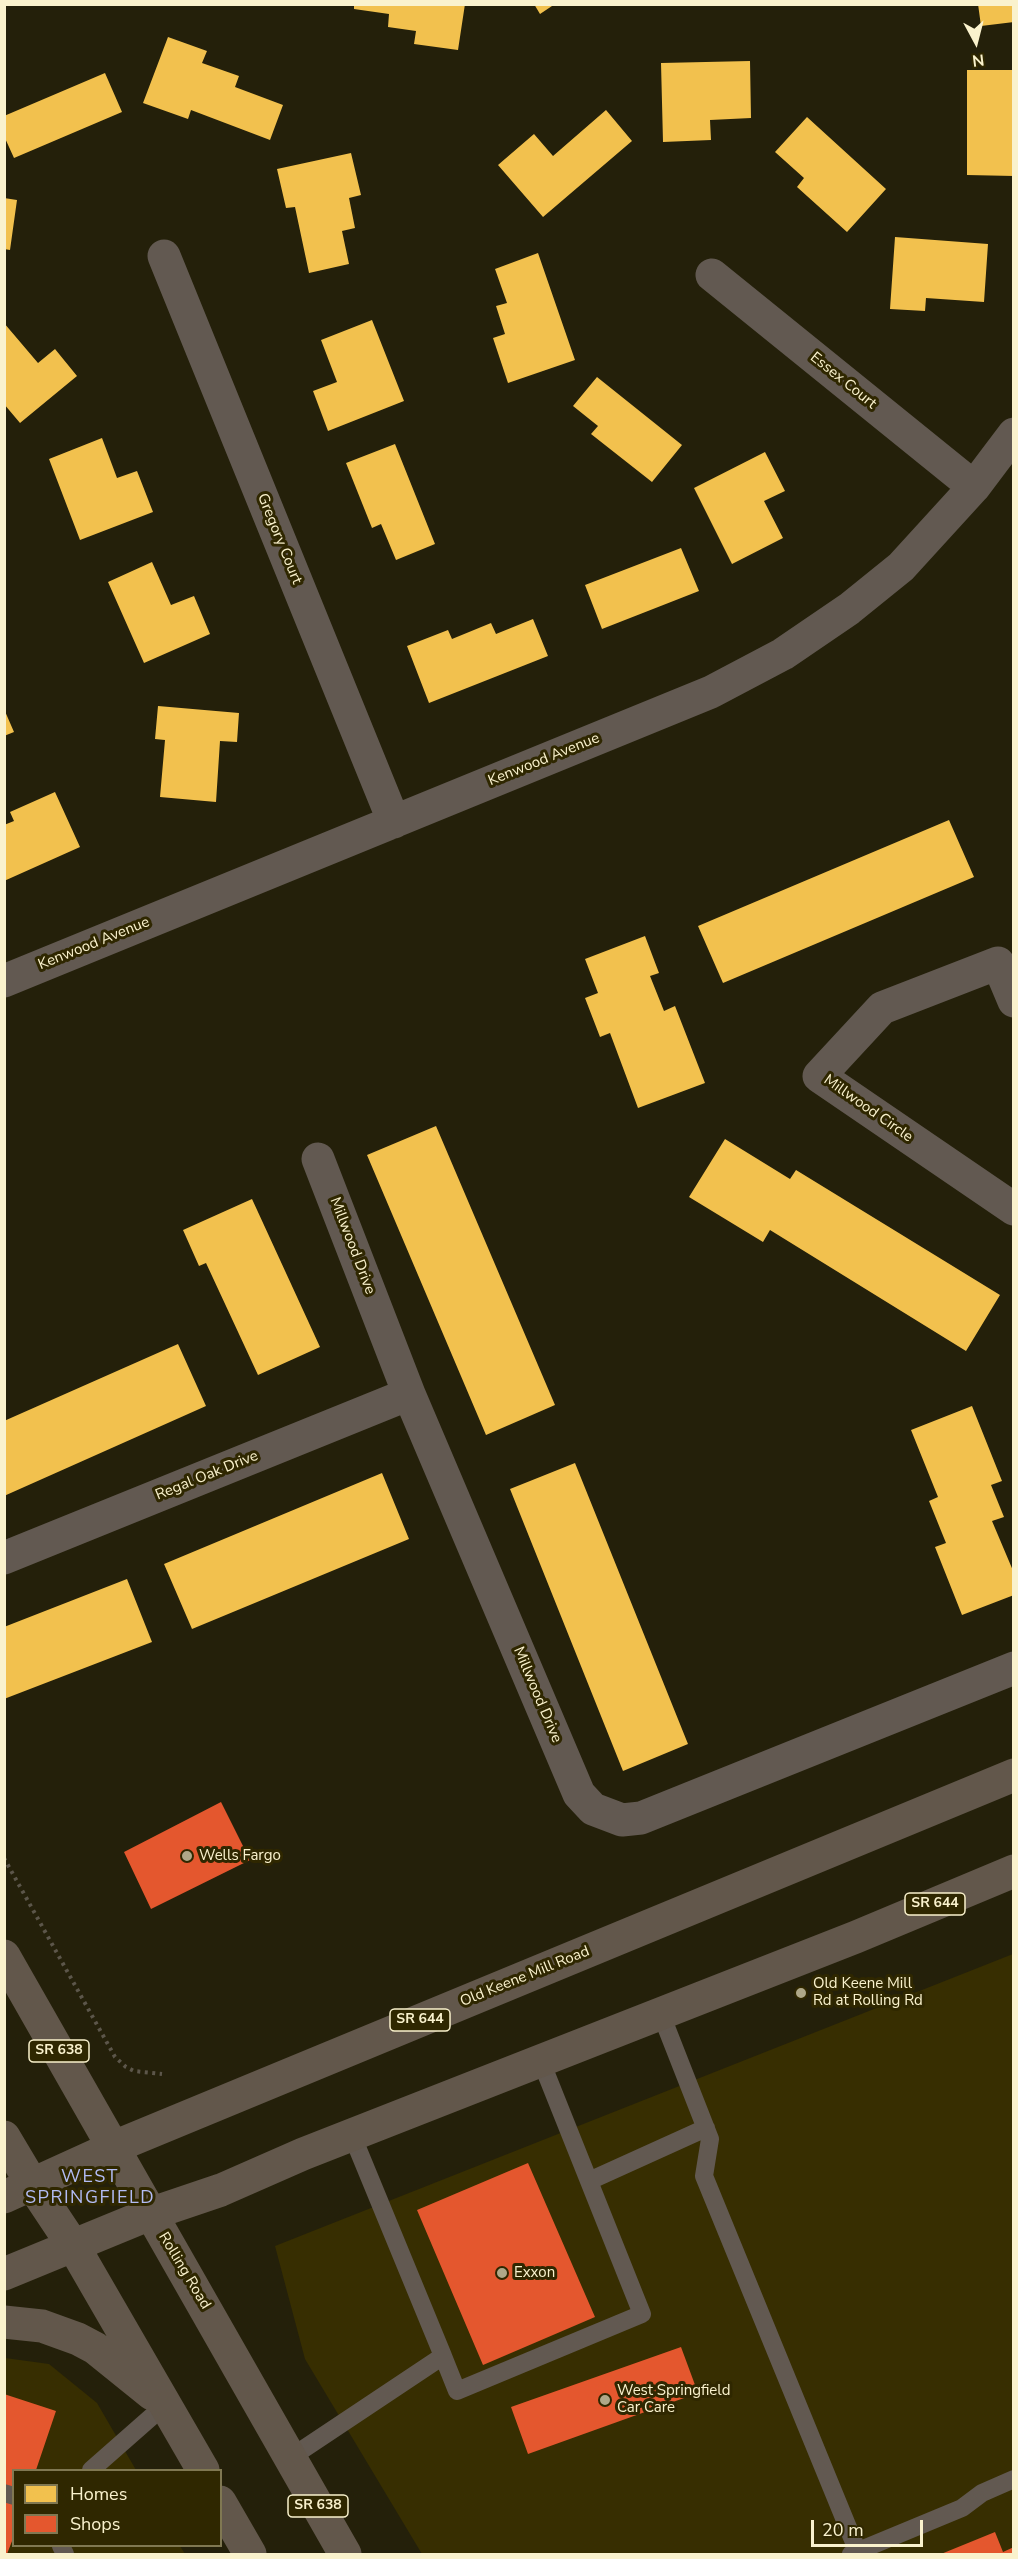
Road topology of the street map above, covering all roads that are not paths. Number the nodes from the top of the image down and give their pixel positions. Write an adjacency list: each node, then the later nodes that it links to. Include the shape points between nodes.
1 (164, 256): 5 (street, Gregory Court)
2 (712, 275): 4 (street, Essex Court)
3 (1014, 434): 4 (street, Kenwood Avenue)
4 (974, 487): 5 (street, Kenwood Avenue, via 901,567 783,654 711,692)
5 (394, 822): 6 (street, Kenwood Avenue)
6 (4, 981)
7 (1014, 1000): 9 (street, Millwood Circle, via 998,963 987,967 882,1008 819,1076)
8 (318, 1159): 10 (street, Millwood Drive)
9 (1012, 1205)
10 (410, 1394): 11 (street, Regal Oak Drive); 12 (street, Millwood Drive, via 579,1794 604,1815 622,1820 641,1818)
11 (4, 1558)
12 (1014, 1668)
13 (1014, 1775): 21 (main road, Old Keene Mill Road / SR 644)
14 (1014, 1871): 16 (main road, SR 644)
15 (4, 1956): 21 (main road, Rolling Road / SR 638)
16 (661, 2014): 17 (main road, SR 644); 18 (lane)
17 (541, 2061): 19 (main road, SR 644); 22 (lane)
18 (706, 2128): 22 (lane); 35 (lane, via 710,2139 704,2176)
19 (352, 2135): 24 (main road, SR 644, via 221,2190); 28 (lane)
20 (4, 2137): 23 (main road)
21 (114, 2147): 23 (main road, Old Keene Mill Road / SR 644); 24 (main road, Rolling Road / SR 638)
22 (589, 2181): 28 (lane, via 642,2314 457,2391)
23 (18, 2191): 25 (main road)
24 (150, 2214): 25 (main road, SR 644); 30 (main road, Rolling Road / SR 638)
25 (75, 2247): 26 (main road, SR 644); 29 (main road)
26 (4, 2274)
27 (4, 2322): 29 (main road, via 42,2326 78,2339)
28 (443, 2356): 30 (lane)
29 (166, 2404): 31 (lane); 32 (main road)
30 (290, 2458): 37 (main road, Rolling Road / SR 638)
31 (92, 2469)
32 (202, 2469)
33 (1014, 2479): 35 (lane, via 982,2493 962,2508)
34 (222, 2505): 36 (main road)
35 (855, 2553)
36 (250, 2554)
37 (345, 2554)

